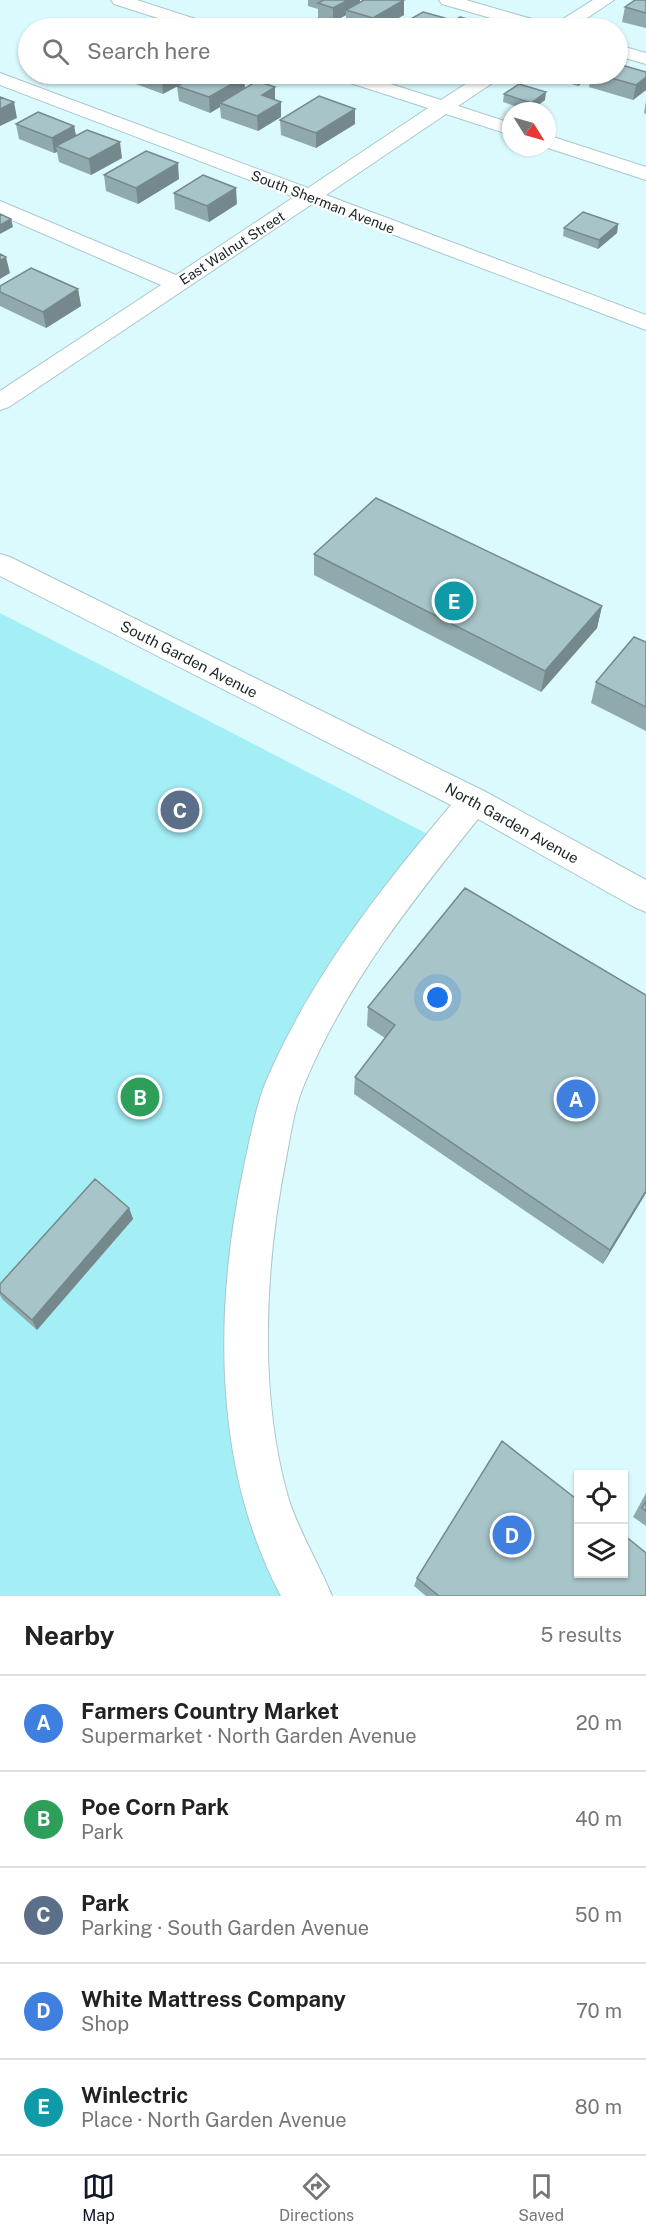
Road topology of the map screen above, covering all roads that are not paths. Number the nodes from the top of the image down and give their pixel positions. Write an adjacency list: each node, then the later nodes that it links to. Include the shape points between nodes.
1 (120, 0): 4 (street)
2 (448, 0): 5 (street)
3 (605, 0): 6 (street)
4 (175, 18)
5 (509, 18)
6 (577, 18)
7 (628, 53): 8 (street)
8 (646, 58)
9 (0, 79): 16 (street, South Sherman Avenue)
10 (373, 84): 12 (street)
11 (478, 84): 12 (street, East Walnut Street)
12 (443, 107): 13 (street); 16 (street, East Walnut Street)
13 (502, 126)
14 (556, 144): 15 (street)
15 (646, 174)
16 (309, 197): 18 (street, East Walnut Street); 19 (street, South Sherman Avenue)
17 (0, 207): 18 (street)
18 (178, 284): 20 (street, East Walnut Street)
19 (646, 323)
20 (11, 382): 21 (street, East Walnut Street)
21 (0, 402)
22 (0, 564): 23 (street, South Garden Avenue)
23 (377, 753): 24 (street, North Garden Avenue)
24 (474, 801): 25 (street, North Garden Avenue); 26 (street, via 406,885 328,995 286,1080 262,1170 248,1285 249,1395 259,1477 278,1539)
25 (646, 897)
26 (308, 1596)

